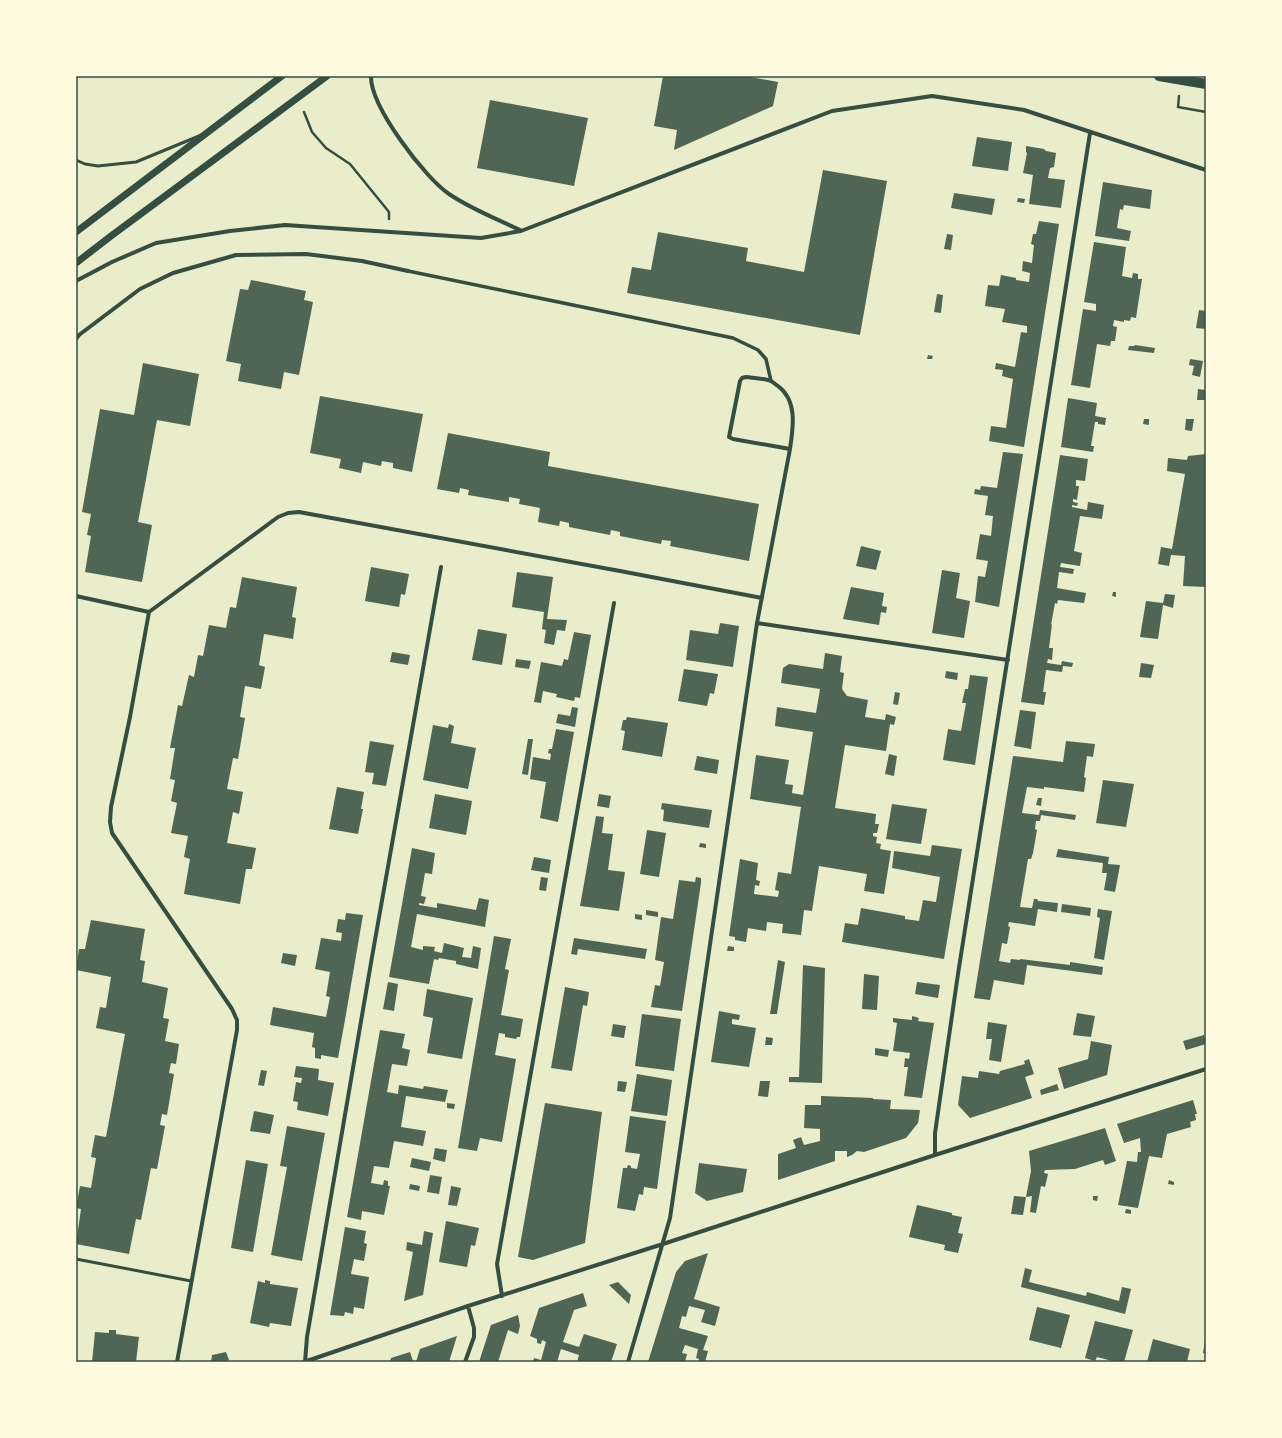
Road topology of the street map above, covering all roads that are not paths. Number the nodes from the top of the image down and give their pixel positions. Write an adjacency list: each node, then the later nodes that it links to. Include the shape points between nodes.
1 (282, 76): 7 (street)
2 (327, 76): 12 (street)
3 (371, 76): 10 (street, via 379,104 416,161 448,193 470,207)
4 (1159, 76): 5 (main road)
5 (1206, 84)
6 (1090, 132): 9 (street); 10 (street, via 1024,110 932,96 832,111); 24 (street)
7 (206, 133): 8 (lane, via 136,162 98,166); 11 (street)
8 (76, 160)
9 (1206, 170)
10 (521, 230): 14 (street, via 481,238 285,225 230,231 156,243)
11 (76, 232)
12 (76, 263)
13 (408, 271): 15 (street, via 362,261 306,254 236,255 173,272 140,289); 16 (street, via 733,338 758,350 766,360)
14 (76, 281)
15 (76, 338)
16 (771, 381): 17 (street, via 784,391 791,404 793,414); 17 (street, via 742,378 730,437)
17 (790, 449): 20 (street)
18 (441, 567): 33 (street)
19 (76, 596): 22 (street)
20 (762, 598): 22 (street, via 299,512 278,517); 23 (street)
21 (614, 603): 30 (street, via 497,1264)
22 (149, 612): 29 (street, via 111,807 112,833 237,1020)
23 (758, 623): 24 (street); 27 (street, via 670,1218)
24 (1008, 660): 26 (street, via 946,1058 935,1133)
25 (1206, 1069): 26 (street)
26 (935, 1154): 27 (street)
27 (663, 1244): 30 (street); 35 (street)
28 (76, 1259): 29 (lane)
29 (191, 1281): 32 (street)
30 (502, 1296): 31 (street)
31 (468, 1306): 33 (street); 34 (street, via 474,1333)
32 (177, 1362)
33 (304, 1362)
34 (465, 1362)
35 (628, 1362)

